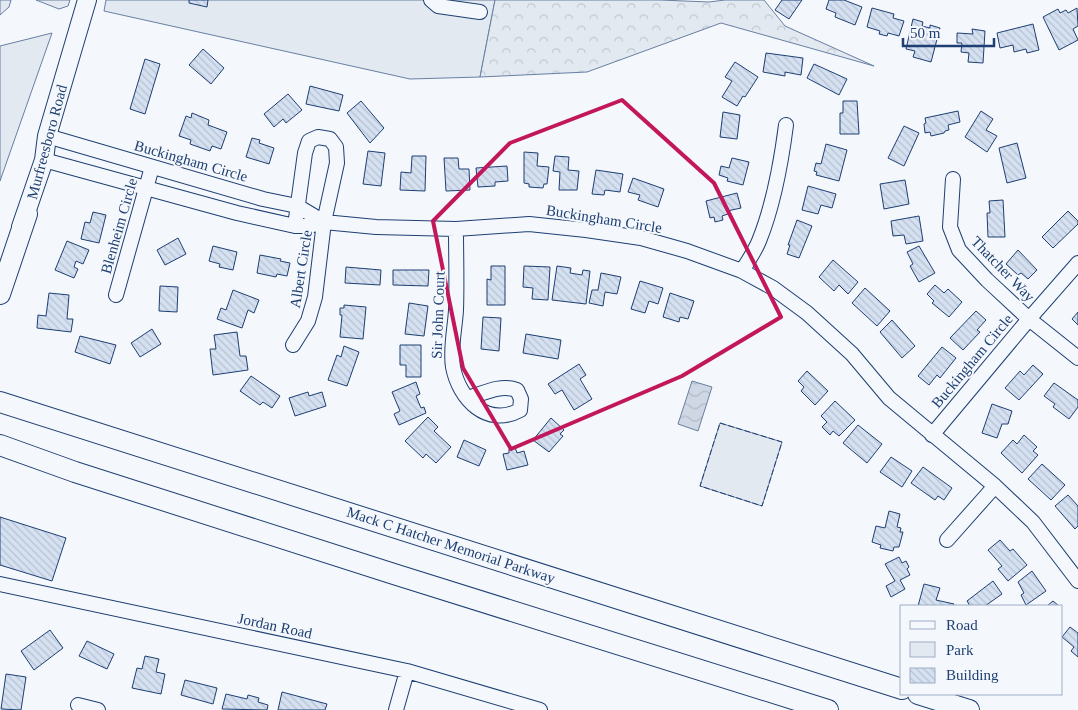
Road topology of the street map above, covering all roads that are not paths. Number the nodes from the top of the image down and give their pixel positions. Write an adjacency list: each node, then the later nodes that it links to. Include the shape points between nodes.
1 (87, 0): 5 (main road, Murfreesboro Road)
2 (431, 0): 3 (street, via 438,6)
3 (480, 12)
4 (786, 125): 16 (street, via 771,207 759,242)
5 (47, 136): 6 (main road, Murfreesboro Road); 7 (street, Buckingham Circle)
6 (44, 160): 9 (street, Buckingham Circle); 11 (main road, Murfreesboro Road)
7 (152, 167): 9 (street, Blenheim Circle); 10 (street, Buckingham Circle)
8 (953, 179): 20 (street, Thatcher Way, via 950,227 959,250)
9 (146, 188): 13 (street, Buckingham Circle); 19 (street, Blenheim Circle)
10 (297, 206): 12 (street, Buckingham Circle); 12 (street, Albert Circle, via 309,141 318,137 330,139 336,147 336,163); 13 (street)
11 (27, 214): 17 (main road, Murfreesboro Road); 18 (highway)
12 (324, 222): 13 (street, Buckingham Circle); 14 (street, Buckingham Circle); 21 (street, Albert Circle, via 315,298 308,321)
13 (295, 226)
14 (456, 229): 16 (street, Buckingham Circle, via 530,224 586,230 650,241); 24 (street, Sir John Court, via 453,366 457,381)
15 (1078, 263): 20 (street, Buckingham Circle)
16 (742, 271): 26 (street, Buckingham Circle, via 773,288 807,313 852,354 888,398)
17 (0, 281)
18 (0, 294)
19 (116, 294)
20 (1029, 319): 22 (street, Thatcher Way); 26 (street, Buckingham Circle)
21 (292, 345)
22 (1078, 358)
23 (0, 388): 28 (highway, via 10,396 152,442)
24 (468, 398)
25 (0, 402): 28 (highway, Mack C Hatcher Memorial Parkway)
26 (932, 435): 29 (street, Buckingham Circle)
27 (0, 445): 40 (highway, via 75,472)
28 (166, 455): 34 (highway, Mack C Hatcher Memorial Parkway)
29 (995, 486): 30 (street); 31 (street, Buckingham Circle, via 1033,522)
30 (947, 540)
31 (1078, 580)
32 (0, 584): 33 (street, Jordan Road)
33 (407, 671): 38 (street); 39 (street, Jordan Road)
34 (900, 688)
35 (921, 695): 41 (highway)
36 (78, 705): 37 (street)
37 (98, 710)
38 (396, 710)
39 (540, 710)
40 (828, 710)
41 (969, 710)

